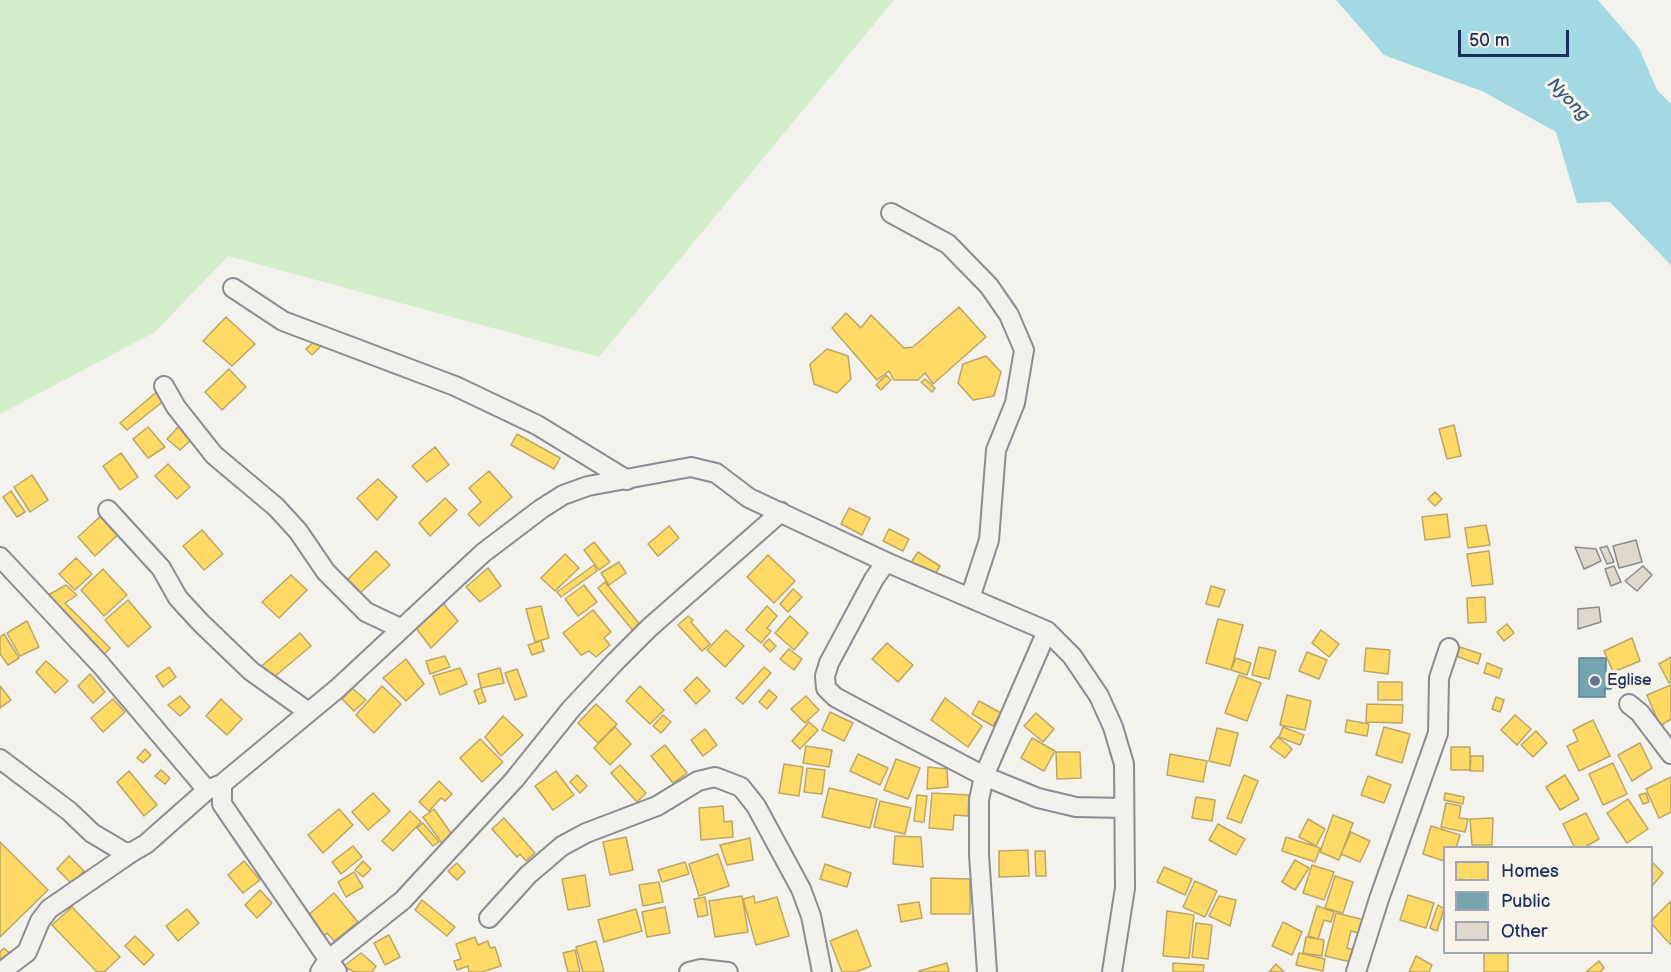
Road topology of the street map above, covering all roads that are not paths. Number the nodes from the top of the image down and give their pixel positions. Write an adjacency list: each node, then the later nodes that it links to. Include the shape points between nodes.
1 (891, 213): 9 (street, via 948,244 989,286 1009,315 1024,351 1015,403 996,450 989,540)
2 (233, 288): 4 (street, via 284,321 455,386 537,425)
3 (164, 386): 10 (street, via 214,455 276,507 326,572 366,612)
4 (627, 480): 6 (street, via 691,467 716,473 749,498); 10 (street, via 588,486 541,509 483,553)
5 (108, 510): 14 (street, via 162,568 178,598 201,623 251,671)
6 (781, 512): 8 (street); 22 (street, via 615,662 514,780 403,900)
7 (0, 557): 18 (street)
8 (886, 562): 9 (street); 17 (street, via 829,663 826,688 835,697)
9 (970, 598): 11 (street)
10 (400, 628): 14 (street, via 338,688)
11 (1047, 631): 17 (street); 19 (street, via 1086,674 1113,727 1124,764)
12 (1449, 648): 29 (street, via 1439,678 1438,733)
13 (1629, 704): 15 (street, via 1640,712)
14 (307, 711): 18 (street)
15 (1671, 754)
16 (0, 759): 20 (street, via 92,833 124,852)
17 (984, 776): 19 (street, via 1038,798 1076,807); 27 (street, via 979,800 979,844)
18 (215, 787): 20 (street); 22 (street, via 222,804 274,876)
19 (1123, 808): 28 (street, via 1125,888)
20 (132, 852): 23 (street, via 49,909 27,952)
21 (489, 918): 26 (street, via 528,875 562,846 657,806 698,781 715,777 741,787 756,806 801,889 811,916)
22 (328, 968)
23 (1, 972)
24 (689, 972): 25 (street)
25 (728, 972)
26 (822, 972)
27 (987, 972)
28 (1112, 972)
29 (1356, 972)

